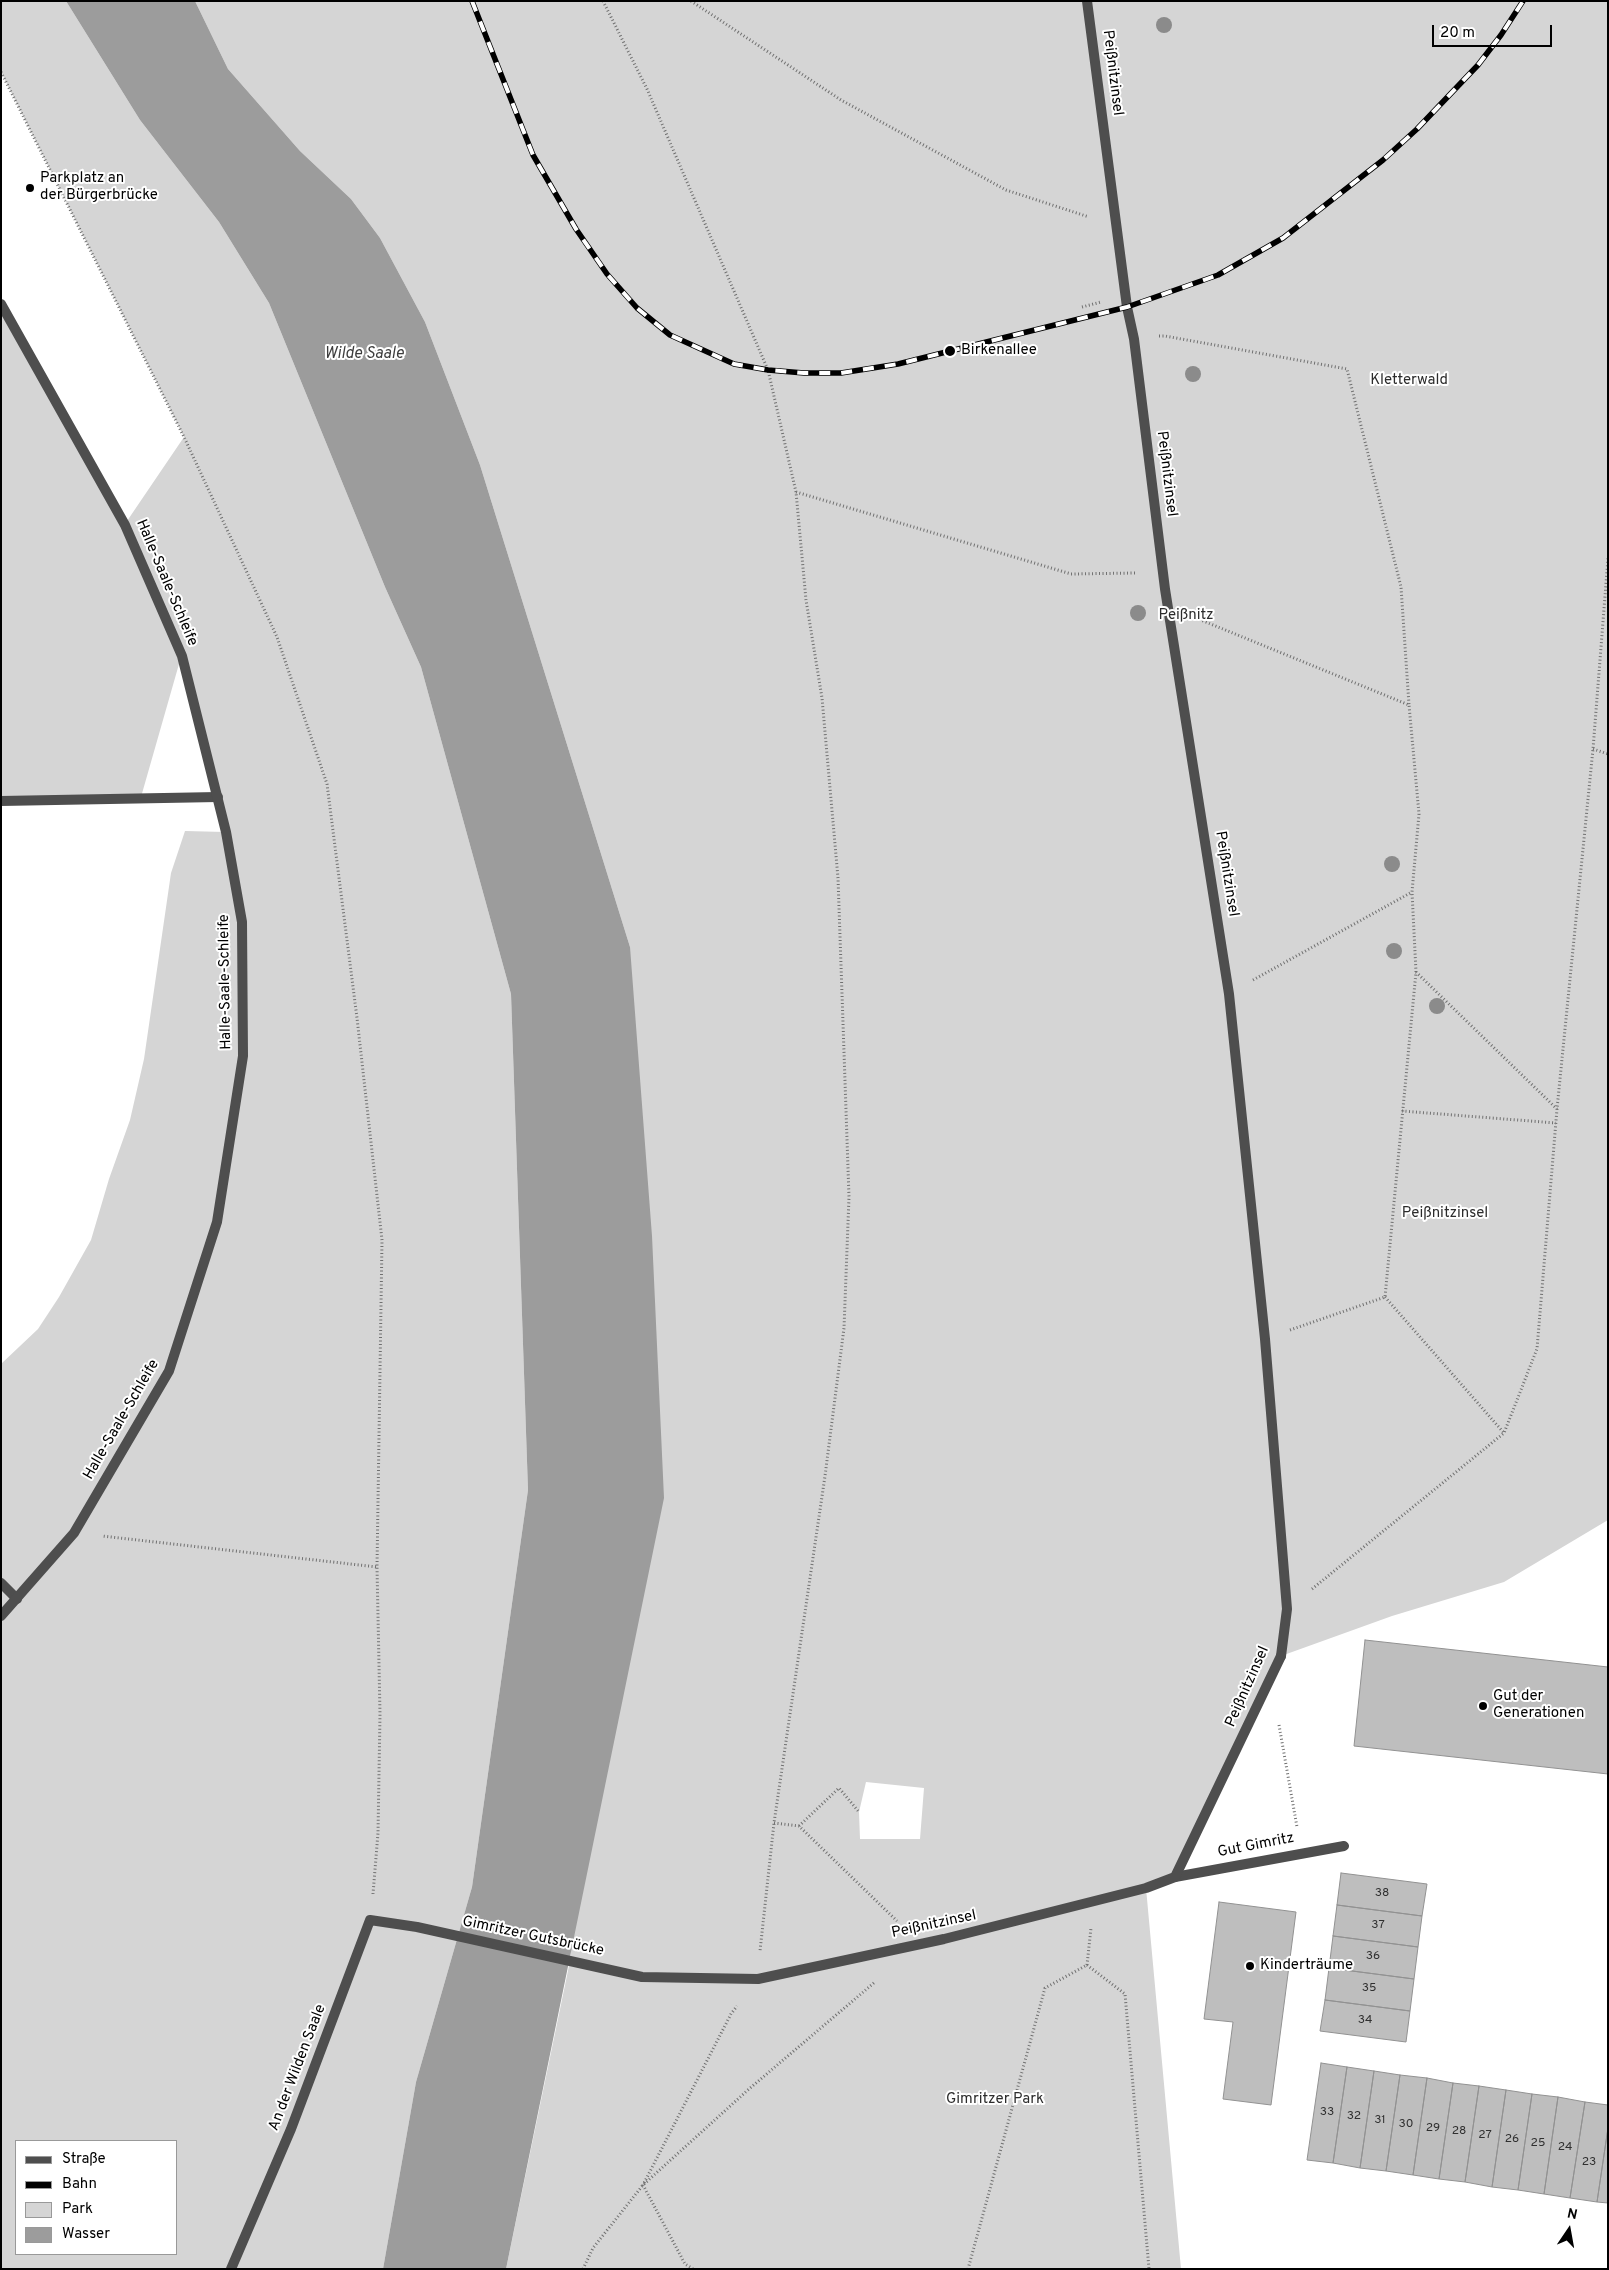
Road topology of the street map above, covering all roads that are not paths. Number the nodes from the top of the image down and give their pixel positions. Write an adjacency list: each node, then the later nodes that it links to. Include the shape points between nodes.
1 (1087, 1): 9 (street, Peißnitzinsel, via 1165,589 1229,994 1265,1339 1287,1609 1281,1656)
2 (1, 304): 3 (street, Halle-Saale-Schleife, via 125,525 182,656)
3 (218, 797): 4 (street); 6 (street, Halle-Saale-Schleife, via 242,922 243,1056 216,1222 169,1372 74,1533)
4 (1, 801)
5 (1, 1583): 6 (street)
6 (17, 1599): 7 (street, Halle-Saale-Schleife)
7 (1, 1616)
8 (1344, 1846): 9 (street, Gut Gimritz)
9 (1174, 1877): 11 (street, Peißnitzinsel, via 1146,1888 944,1940 758,1979)
10 (417, 1927): 11 (street, Gimritzer Gutsbrücke); 12 (street, An der Wilden Saale, via 370,1920 291,2129)
11 (642, 1976)
12 (231, 2269)

